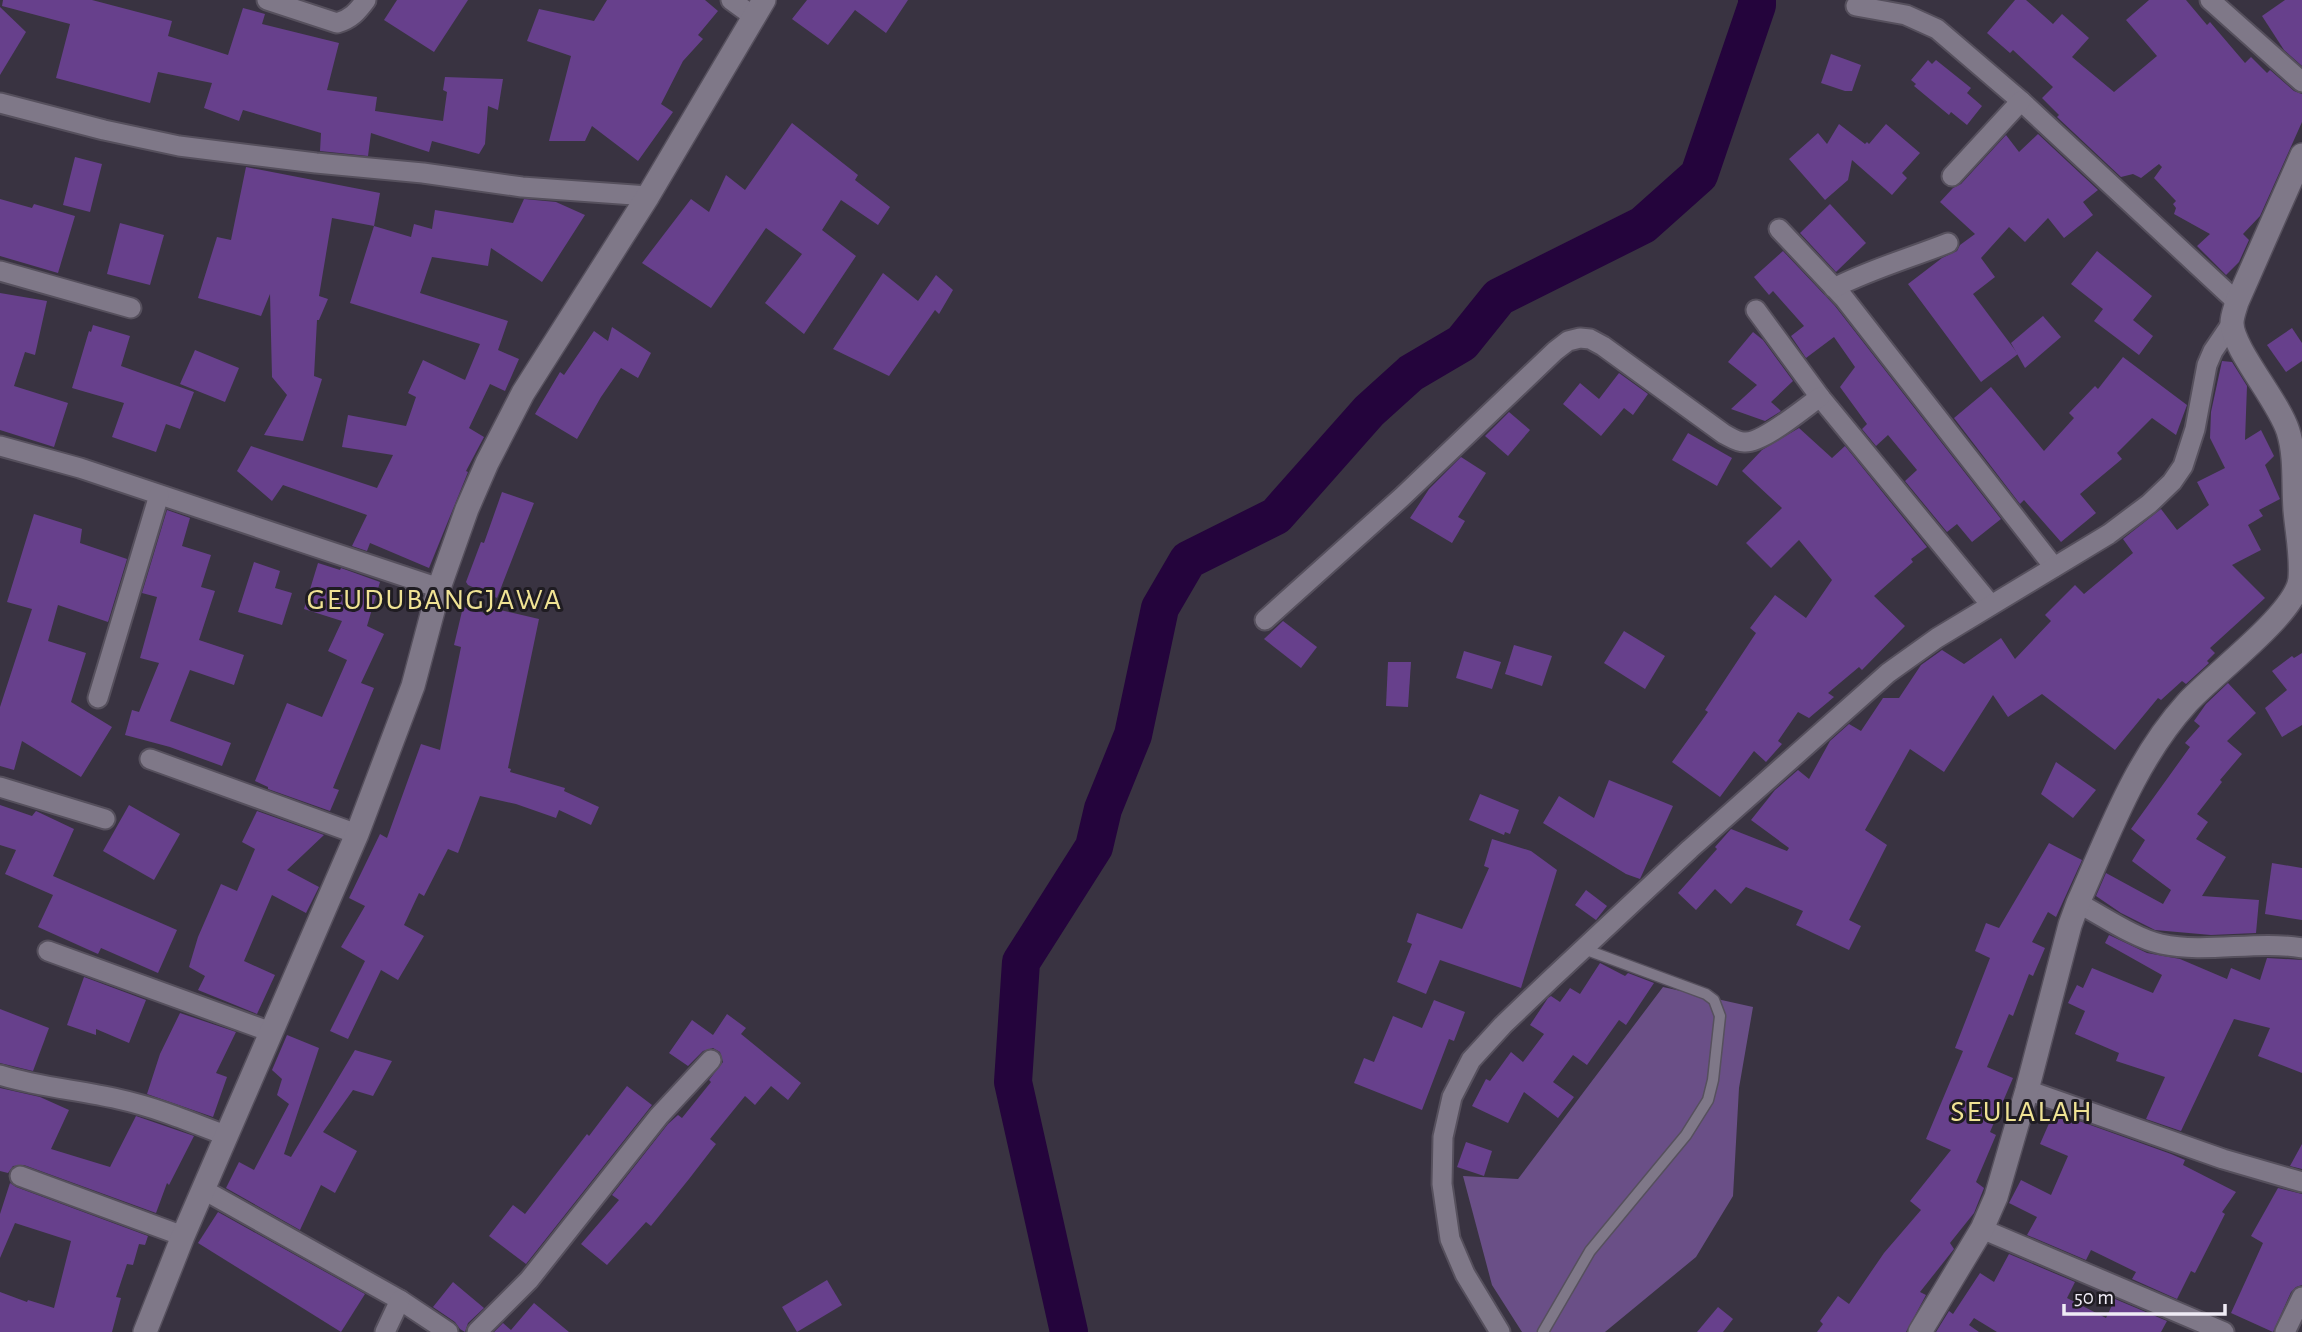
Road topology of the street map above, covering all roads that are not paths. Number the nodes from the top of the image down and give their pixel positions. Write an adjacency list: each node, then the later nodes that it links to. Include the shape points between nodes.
1 (267, 0): 2 (street, via 337,23 355,14)
2 (366, 0)
3 (731, 0): 6 (street)
4 (2210, 0): 7 (street)
5 (1856, 6): 8 (street, via 1906,15 1937,29)
6 (758, 8): 12 (street)
7 (2302, 82)
8 (2021, 101): 11 (street); 19 (street)
9 (0, 103): 12 (street, via 179,146 522,187)
10 (2302, 155): 19 (street)
11 (1952, 176)
12 (648, 195): 25 (street, via 523,393 472,498)
13 (1779, 229): 16 (street)
14 (1948, 243): 16 (street, via 1866,271)
15 (0, 271): 17 (street)
16 (1834, 288): 23 (street)
17 (131, 308)
18 (1756, 310): 20 (street)
19 (2235, 313): 23 (street, via 2207,365 2190,448 2172,482 2109,534); 24 (street, via 2242,349 2281,411 2292,447)
20 (1820, 397): 26 (street); 27 (street, via 1747,443 1724,434 1603,346 1590,339 1569,341)
21 (0, 446): 22 (street)
22 (159, 495): 25 (street); 28 (street)
23 (2054, 567): 26 (street)
24 (2300, 586): 33 (street, via 2280,613 2163,730 2141,765)
25 (439, 588): 32 (street, via 413,686)
26 (1991, 605): 35 (street, via 1888,673)
27 (1265, 620)
28 (98, 698)
29 (150, 759): 32 (street)
30 (0, 787): 31 (street)
31 (105, 819)
32 (357, 834): 37 (street)
33 (2078, 903): 34 (street, via 2161,944); 40 (street)
34 (2302, 948)
35 (1583, 949): 53 (street, via 1471,1060 1452,1097 1443,1137 1442,1184 1450,1239); 54 (lane, via 1706,993 1720,1016 1708,1100 1686,1135 1590,1251)
36 (48, 951): 37 (street)
37 (271, 1032): 41 (street)
38 (711, 1060): 52 (street, via 659,1116 529,1280)
39 (0, 1075): 41 (street, via 135,1103)
40 (2027, 1090): 43 (street); 45 (street)
41 (226, 1136): 44 (street)
42 (20, 1176): 46 (street)
43 (2302, 1182)
44 (204, 1189): 46 (street); 48 (street)
45 (1982, 1229): 55 (street); 56 (street)
46 (183, 1236): 49 (street)
47 (2302, 1297): 57 (street)
48 (400, 1300): 50 (street); 51 (street)
49 (145, 1332)
50 (385, 1332)
51 (448, 1332)
52 (477, 1332)
53 (1500, 1332)
54 (1543, 1332)
55 (1920, 1332)
56 (2224, 1332)
57 (2285, 1332)

